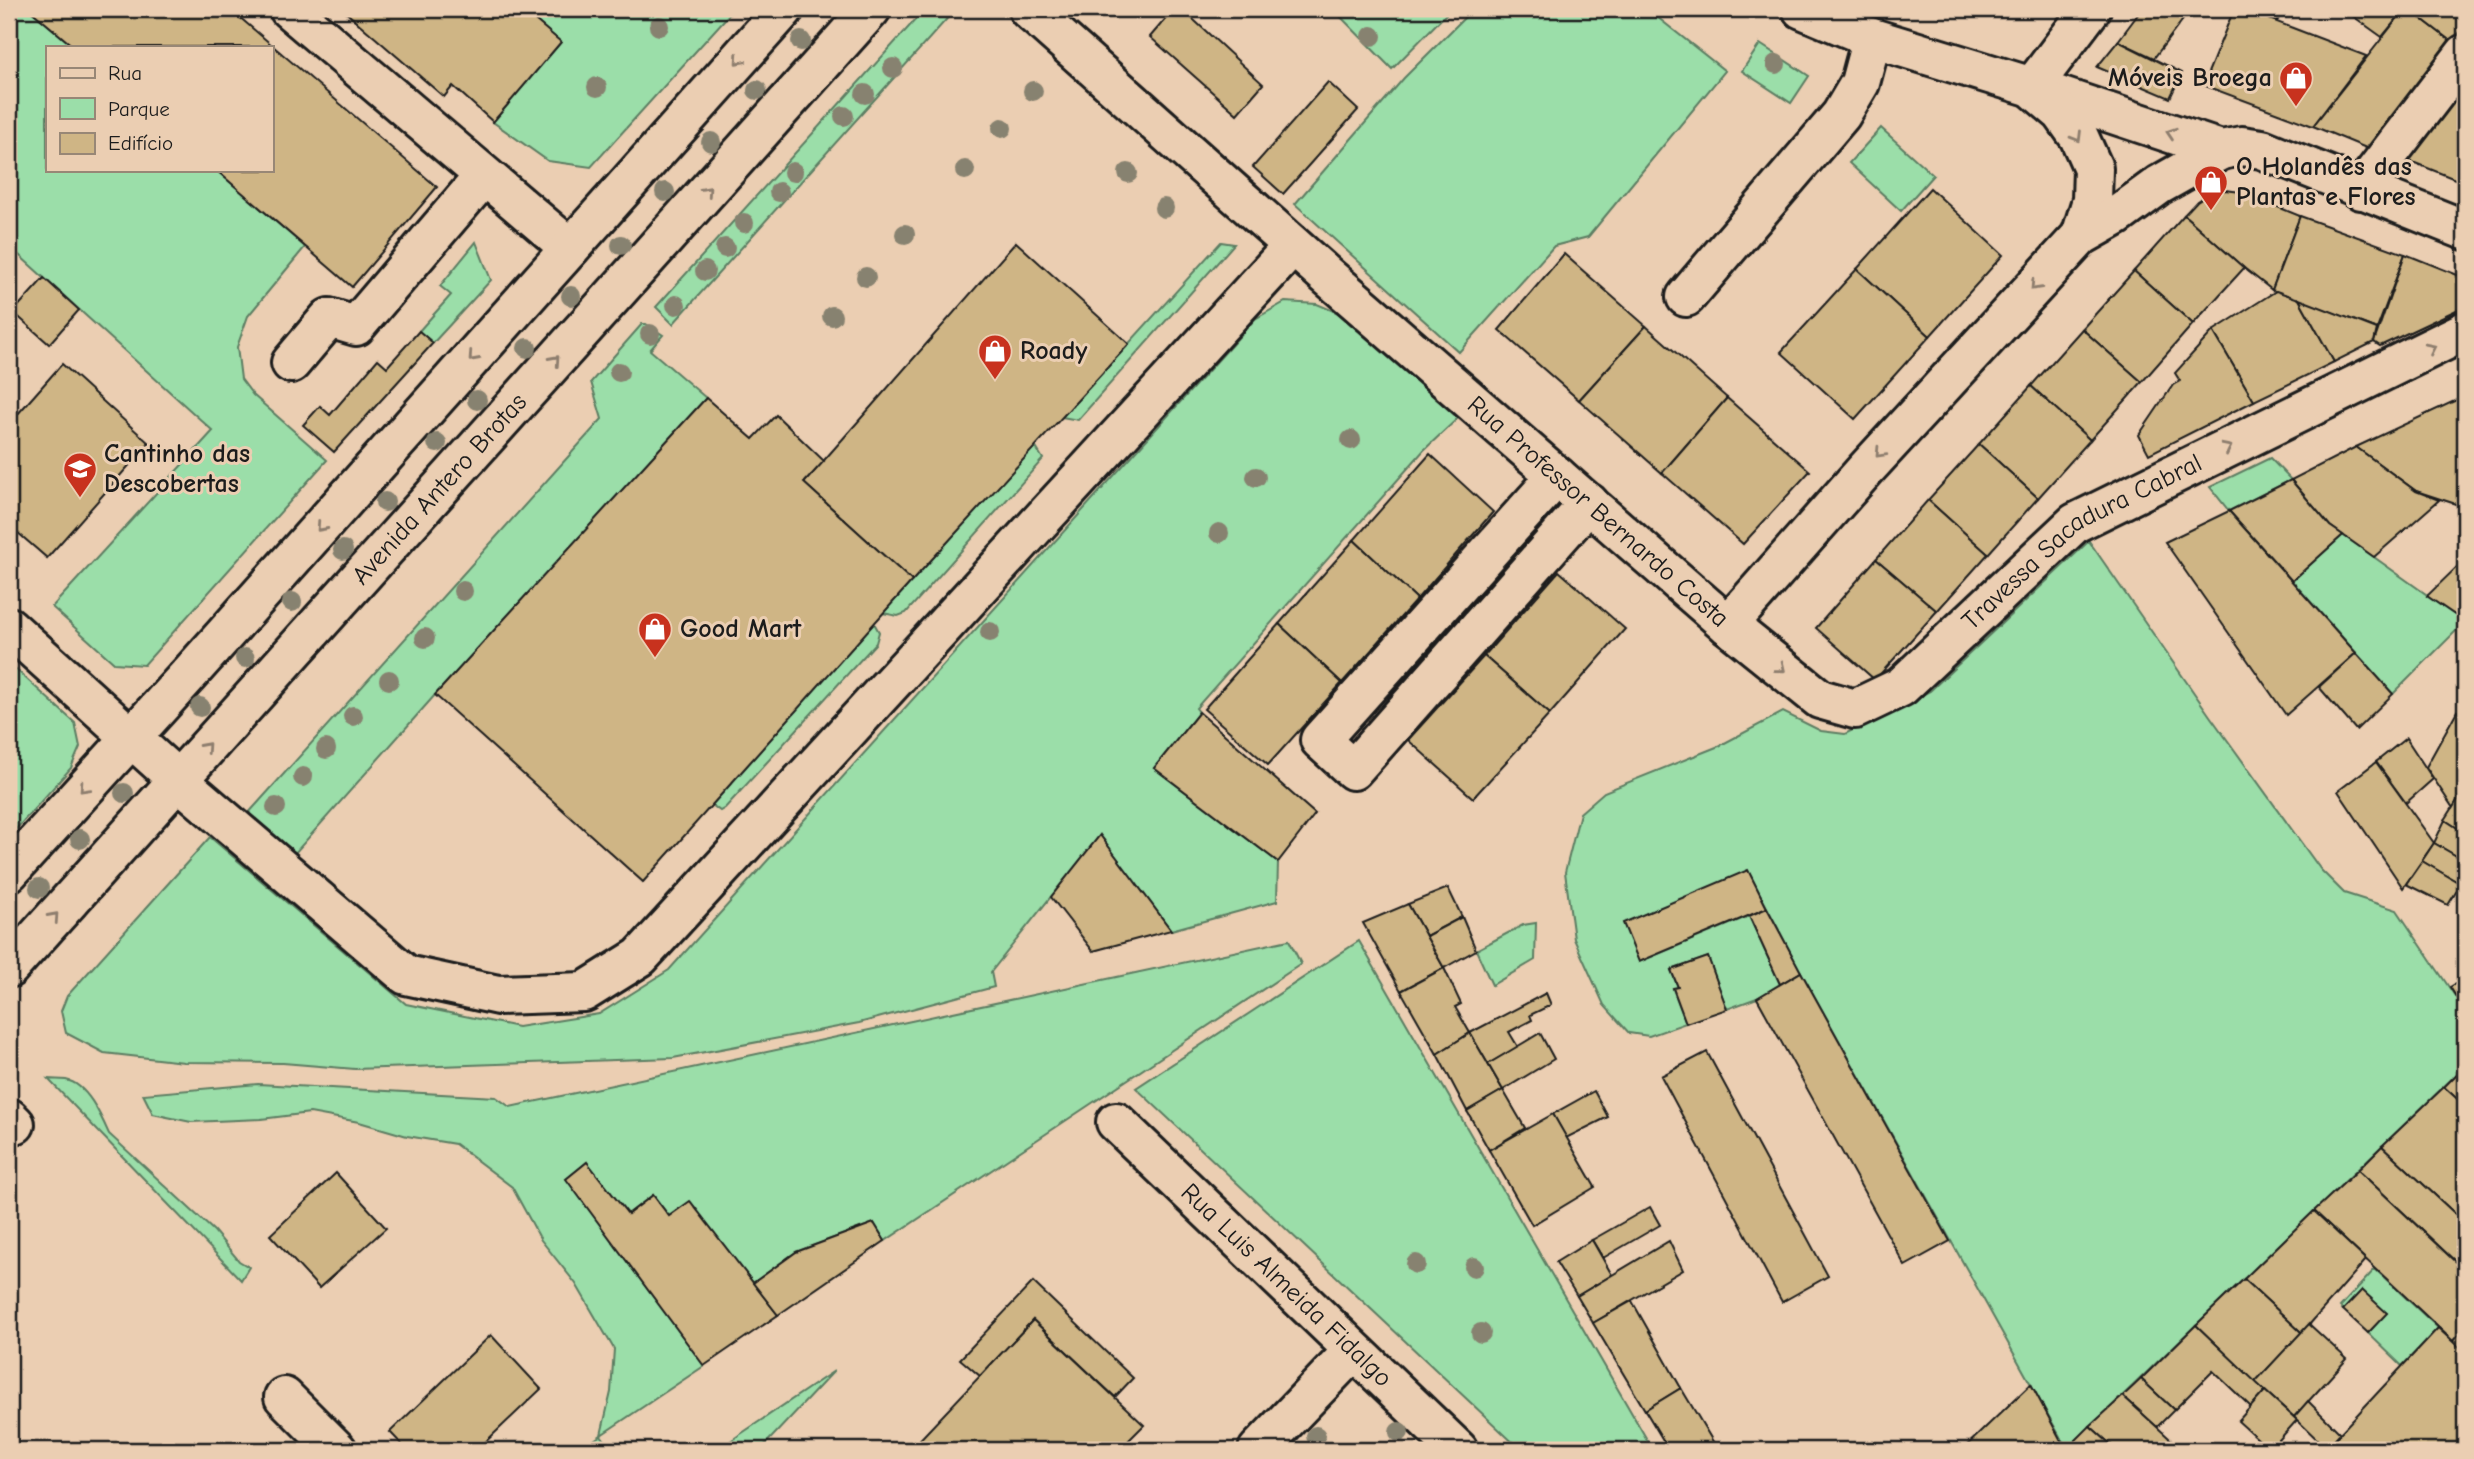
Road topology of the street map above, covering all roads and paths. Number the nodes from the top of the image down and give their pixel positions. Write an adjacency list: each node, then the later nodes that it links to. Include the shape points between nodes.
1 (289, 9): 11 (street)
2 (784, 9): 16 (street, one-way to 16)
3 (871, 9): 25 (street, Avenida Antero Brotas, one-way to 3)
4 (1028, 9): 15 (street, Rua Professor Bernardo Costa)
5 (1802, 9): 7 (street)
6 (2091, 9): 9 (street)
7 (1872, 38): 9 (street); 17 (street, via 1860,83 1841,115)
8 (2465, 54): 12 (street)
9 (2032, 87): 10 (street, one-way to 9); 14 (street, one-way to 14, via 2062,113 2094,168 2092,200)
10 (2221, 150): 12 (street, via 2262,149); 14 (street)
11 (484, 176): 16 (street); 19 (street, via 356,326 329,318)
12 (2361, 190): 13 (street)
13 (2465, 230)
14 (2081, 236): 22 (street, Rua Professor Bernardo Costa, one-way to 22)
15 (1293, 246): 20 (street, Rua Professor Bernardo Costa); 25 (street, via 640,957 584,992 498,995 406,975)
16 (570, 248): 24 (street, one-way to 24)
17 (1686, 297)
18 (2465, 331): 22 (street, Travessa Sacadura Cabral, one-way to 18, via 1820,699 1855,709 1901,687 2075,523)
19 (291, 363)
20 (1557, 476): 21 (street, Rua Professor Bernardo Costa); 21 (street, via 1320,740 1353,770)
21 (1589, 503): 22 (street, Rua Professor Bernardo Costa)
22 (1728, 625)
23 (9, 627): 24 (street)
24 (131, 738): 25 (street); 26 (street, one-way to 26)
25 (177, 779): 27 (street, Avenida Antero Brotas, one-way to 25)
26 (9, 872)
27 (9, 968)
28 (1116, 1122): 29 (street, Rua Luis Almeida Fidalgo)
29 (1353, 1351): 32 (street); 33 (street, Rua Luis Almeida Fidalgo)
30 (284, 1397): 31 (street)
31 (337, 1450)
32 (1258, 1450)
33 (1458, 1450)

